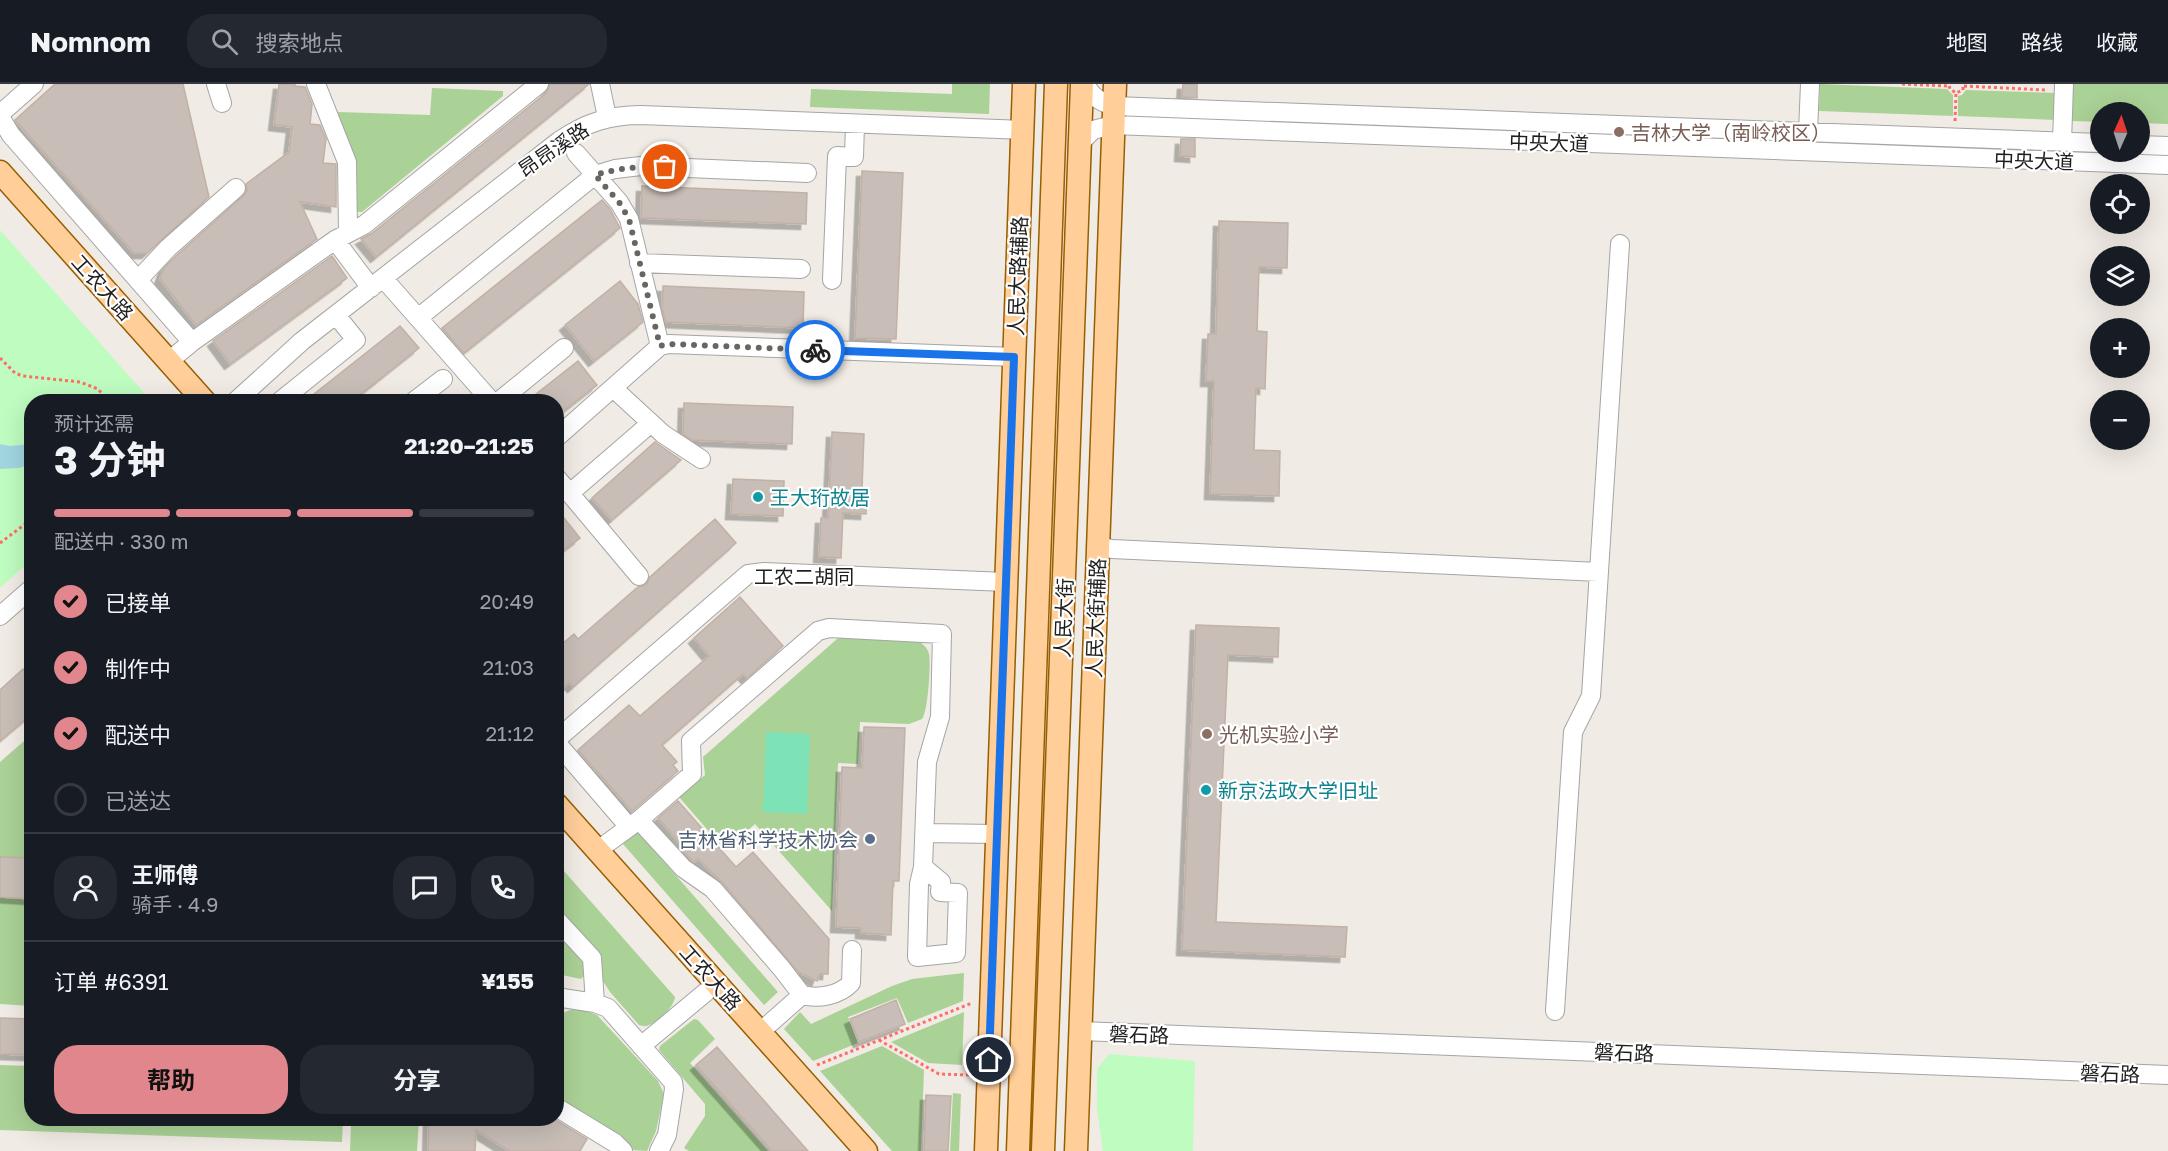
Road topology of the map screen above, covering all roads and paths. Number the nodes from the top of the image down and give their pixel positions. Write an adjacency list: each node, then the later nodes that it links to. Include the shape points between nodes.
1 (34, 84): 17 (street)
2 (216, 84): 15 (street)
3 (316, 84): 35 (street, via 347,162)
4 (539, 84): 35 (street, via 364,225)
5 (600, 84): 18 (street)
6 (1024, 84): 20 (main road, 人民大路辅路)
7 (1056, 84): 103 (main road, 人民大街)
8 (1084, 84): 16 (street, 中央大道, via 1102,103); 24 (main road, 人民大街)
9 (1810, 84): 21 (street)
10 (1902, 84): 11 (path)
11 (1950, 85): 14 (path)
12 (1963, 85): 13 (path); 14 (path)
13 (2064, 87): 23 (street)
14 (1956, 93): 22 (path)
15 (222, 104)
16 (1114, 105): 21 (street, 中央大道); 24 (street, 中央大道); 29 (street, 中央大道); 67 (main road, 人民大街辅路)
17 (0, 115): 39 (street, via 11,135)
18 (607, 117): 19 (street, 昂昂溪路); 41 (street, 昂昂溪路, via 559,141)
19 (855, 124): 20 (street, 昂昂溪路); 40 (street, via 854,157 837,156)
20 (1022, 130): 47 (main road, 人民大路辅路)
21 (1808, 132): 22 (street, 中央大道)
22 (1955, 138): 23 (street, 中央大道)
23 (2062, 142): 25 (street, 中央大道)
24 (1080, 143): 104 (main road, 人民大街)
25 (2090, 143)
26 (2150, 145): 27 (street)
27 (2168, 146)
28 (576, 153): 32 (street)
29 (2168, 165)
30 (0, 172): 49 (main road, 工农大路)
31 (807, 172): 32 (street, via 641,166)
32 (595, 175): 37 (street, via 629,219); 43 (street)
33 (236, 188): 39 (street)
34 (0, 194): 53 (main road, 工农大路)
35 (342, 237): 41 (street); 44 (street)
36 (1620, 244): 68 (street)
37 (639, 263): 38 (street); 45 (street)
38 (801, 269)
39 (138, 280): 44 (street)
40 (832, 280)
41 (377, 283): 42 (street, 昂昂溪路); 43 (street)
42 (336, 315): 55 (street, 昂昂溪路); 56 (street, via 356,340)
43 (418, 318): 58 (street)
44 (192, 342): 49 (street)
45 (660, 346): 47 (street); 51 (street)
46 (564, 348): 59 (street)
47 (1014, 357): 70 (main road, 人民大路辅路)
48 (0, 358): 52 (path, via 23,376 80,382)
49 (169, 361): 54 (main road, 工农大路)
50 (443, 379): 57 (street)
51 (613, 388): 60 (street); 61 (street)
52 (102, 394)
53 (177, 394)
54 (198, 394)
55 (246, 394)
56 (289, 394)
57 (423, 394)
58 (485, 394)
59 (508, 394)
60 (651, 423): 62 (street); 64 (street)
61 (564, 431)
62 (701, 459)
63 (564, 486): 64 (street)
64 (570, 493): 69 (street)
65 (24, 525): 66 (path)
66 (0, 543)
67 (1098, 546): 68 (street); 90 (main road, 人民大街辅路)
68 (1599, 572): 89 (street, via 1591,696 1573,732)
69 (639, 576)
70 (1006, 582): 73 (street, 工农二胡同, via 748,574); 79 (main road, 人民大路辅路)
71 (24, 595): 72 (street)
72 (0, 616)
73 (564, 734)
74 (564, 750): 76 (street)
75 (564, 813): 80 (main road, 工农大路)
76 (634, 824): 78 (street, via 692,774 691,741 819,631 830,628 942,634 939,717 927,762); 80 (street); 85 (street, via 713,889)
77 (564, 832): 84 (main road, 工农大路)
78 (925, 833): 79 (street); 81 (street)
79 (997, 834): 102 (main road, 人民大路辅路)
80 (598, 850): 91 (main road, 工农大路)
81 (924, 867): 81 (street, via 919,884 916,957 956,953 958,893 940,892 941,882)
82 (564, 928): 88 (street, via 592,958)
83 (852, 950): 85 (street, via 851,983 844,990 814,998)
84 (706, 992): 93 (street); 100 (main road, 工农大路)
85 (802, 995): 91 (street)
86 (564, 999): 88 (street)
87 (976, 1001): 92 (path)
88 (595, 1003): 93 (street, via 608,1008)
89 (1555, 1011)
90 (1081, 1031): 96 (street, 磐石路); 105 (main road, 人民大街辅路)
91 (760, 1032): 101 (main road, 工农大路)
92 (879, 1040): 94 (path); 95 (path, via 939,1074)
93 (641, 1046): 99 (street, via 673,1082 667,1135)
94 (810, 1068)
95 (973, 1075)
96 (2168, 1075)
97 (564, 1112): 98 (street)
98 (623, 1151)
99 (659, 1151)
100 (846, 1151)
101 (866, 1151)
102 (986, 1151)
103 (1018, 1151)
104 (1043, 1151)
105 (1076, 1151)

